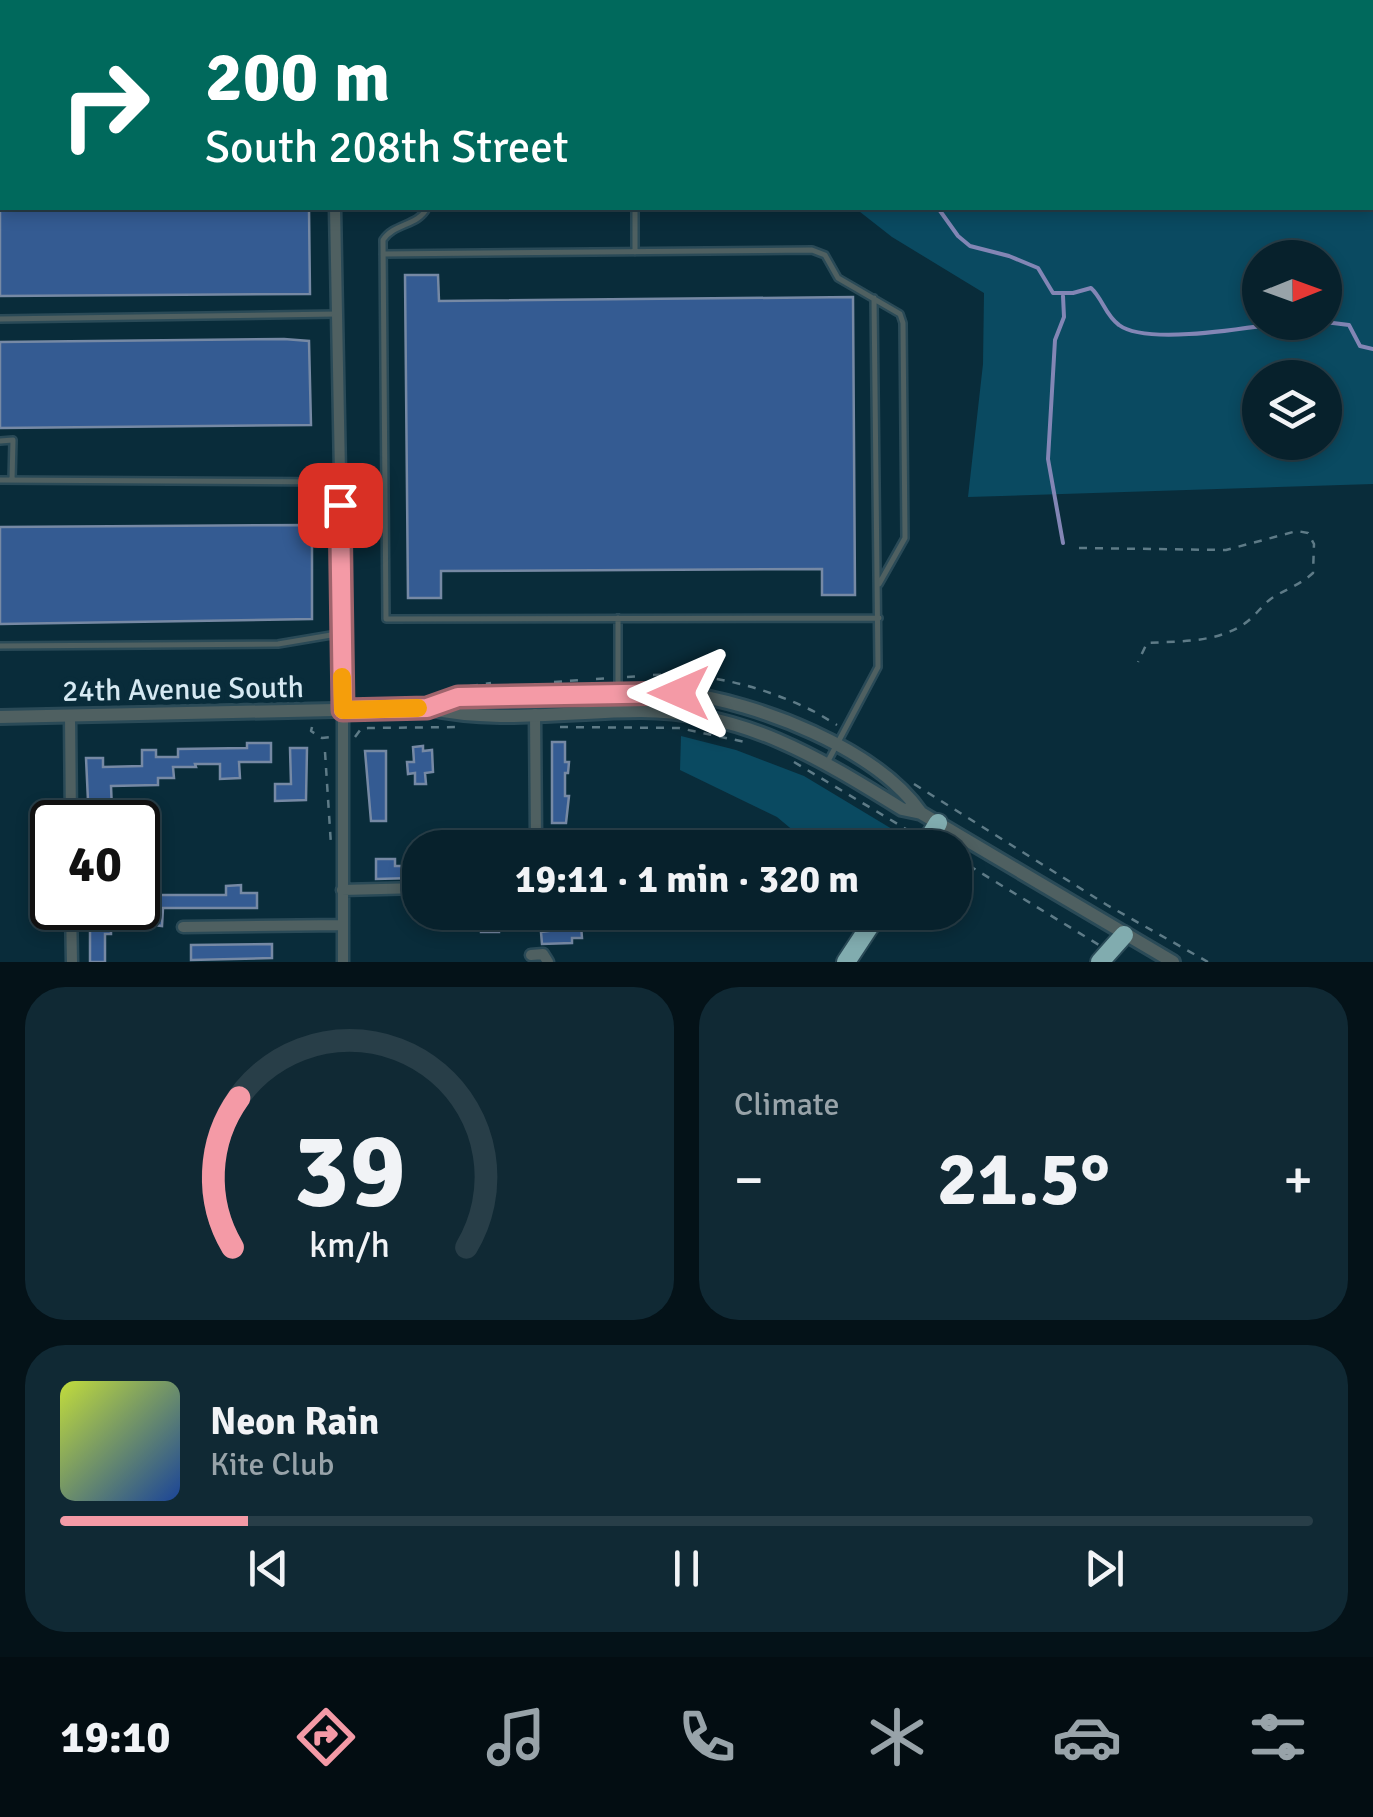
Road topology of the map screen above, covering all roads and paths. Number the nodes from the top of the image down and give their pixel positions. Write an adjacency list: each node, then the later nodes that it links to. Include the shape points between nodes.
1 (335, 210): 7 (street)
2 (426, 210): 5 (lane, via 387,234)
3 (635, 210): 4 (lane)
4 (636, 252): 5 (lane); 6 (lane, via 812,250 825,255 838,278)
5 (383, 254): 15 (lane, via 386,619)
6 (874, 298): 14 (lane); 14 (lane, via 900,314 904,345 906,538)
7 (336, 314): 8 (lane); 12 (street)
8 (0, 319)
9 (0, 440): 11 (lane, via 12,440)
10 (0, 480): 11 (lane)
11 (12, 480): 12 (lane)
12 (340, 482): 17 (street)
13 (1079, 548): 19 (path, via 1226,550 1297,532 1308,533 1314,544 1313,573 1248,621 1196,640 1147,643)
14 (879, 584): 16 (lane)
15 (618, 618): 16 (lane); 21 (lane)
16 (879, 618): 34 (lane, via 878,667)
17 (342, 634): 18 (lane, via 278,644); 23 (street)
18 (0, 646)
19 (1138, 662)
20 (654, 675): 24 (path, via 740,684)
21 (617, 694): 22 (street, 24th Avenue South, via 458,697); 34 (street, 24th Avenue South, via 679,693 728,703 784,719)
22 (427, 708): 23 (street, 24th Avenue South); 25 (street, 24th Avenue South, via 459,716)
23 (343, 710): 26 (street, 24th Avenue South); 46 (street)
24 (815, 712)
25 (536, 714): 36 (street, 24th Avenue South, via 688,714 736,724); 41 (street)
26 (70, 716): 27 (street, 24th Avenue South); 38 (street)
27 (0, 717)
28 (471, 726): 32 (path, via 368,728)
29 (312, 727): 31 (path)
30 (560, 728): 33 (path, via 679,728)
31 (324, 737)
32 (354, 738)
33 (752, 744)
34 (836, 745): 36 (lane); 39 (street, 24th Avenue South, via 905,790)
35 (784, 757): 42 (path)
36 (827, 762): 39 (street, 24th Avenue South)
37 (914, 784): 60 (path)
38 (71, 800)
39 (921, 813): 40 (street, 24th Avenue South)
40 (938, 823): 43 (highway); 52 (street, 24th Avenue South)
41 (536, 830)
42 (902, 830)
43 (934, 830)
44 (972, 866): 51 (path)
45 (402, 888): 46 (street)
46 (342, 890): 47 (street)
47 (343, 925): 48 (street); 55 (street)
48 (182, 928)
49 (72, 930): 54 (street)
50 (867, 930): 57 (highway)
51 (1084, 934)
52 (1124, 934): 58 (highway); 59 (street, 24th Avenue South)
53 (531, 955): 56 (street, via 543,954)
54 (72, 962)
55 (343, 962)
56 (548, 962)
57 (846, 962)
58 (1100, 962)
59 (1173, 962)
60 (1208, 962)

